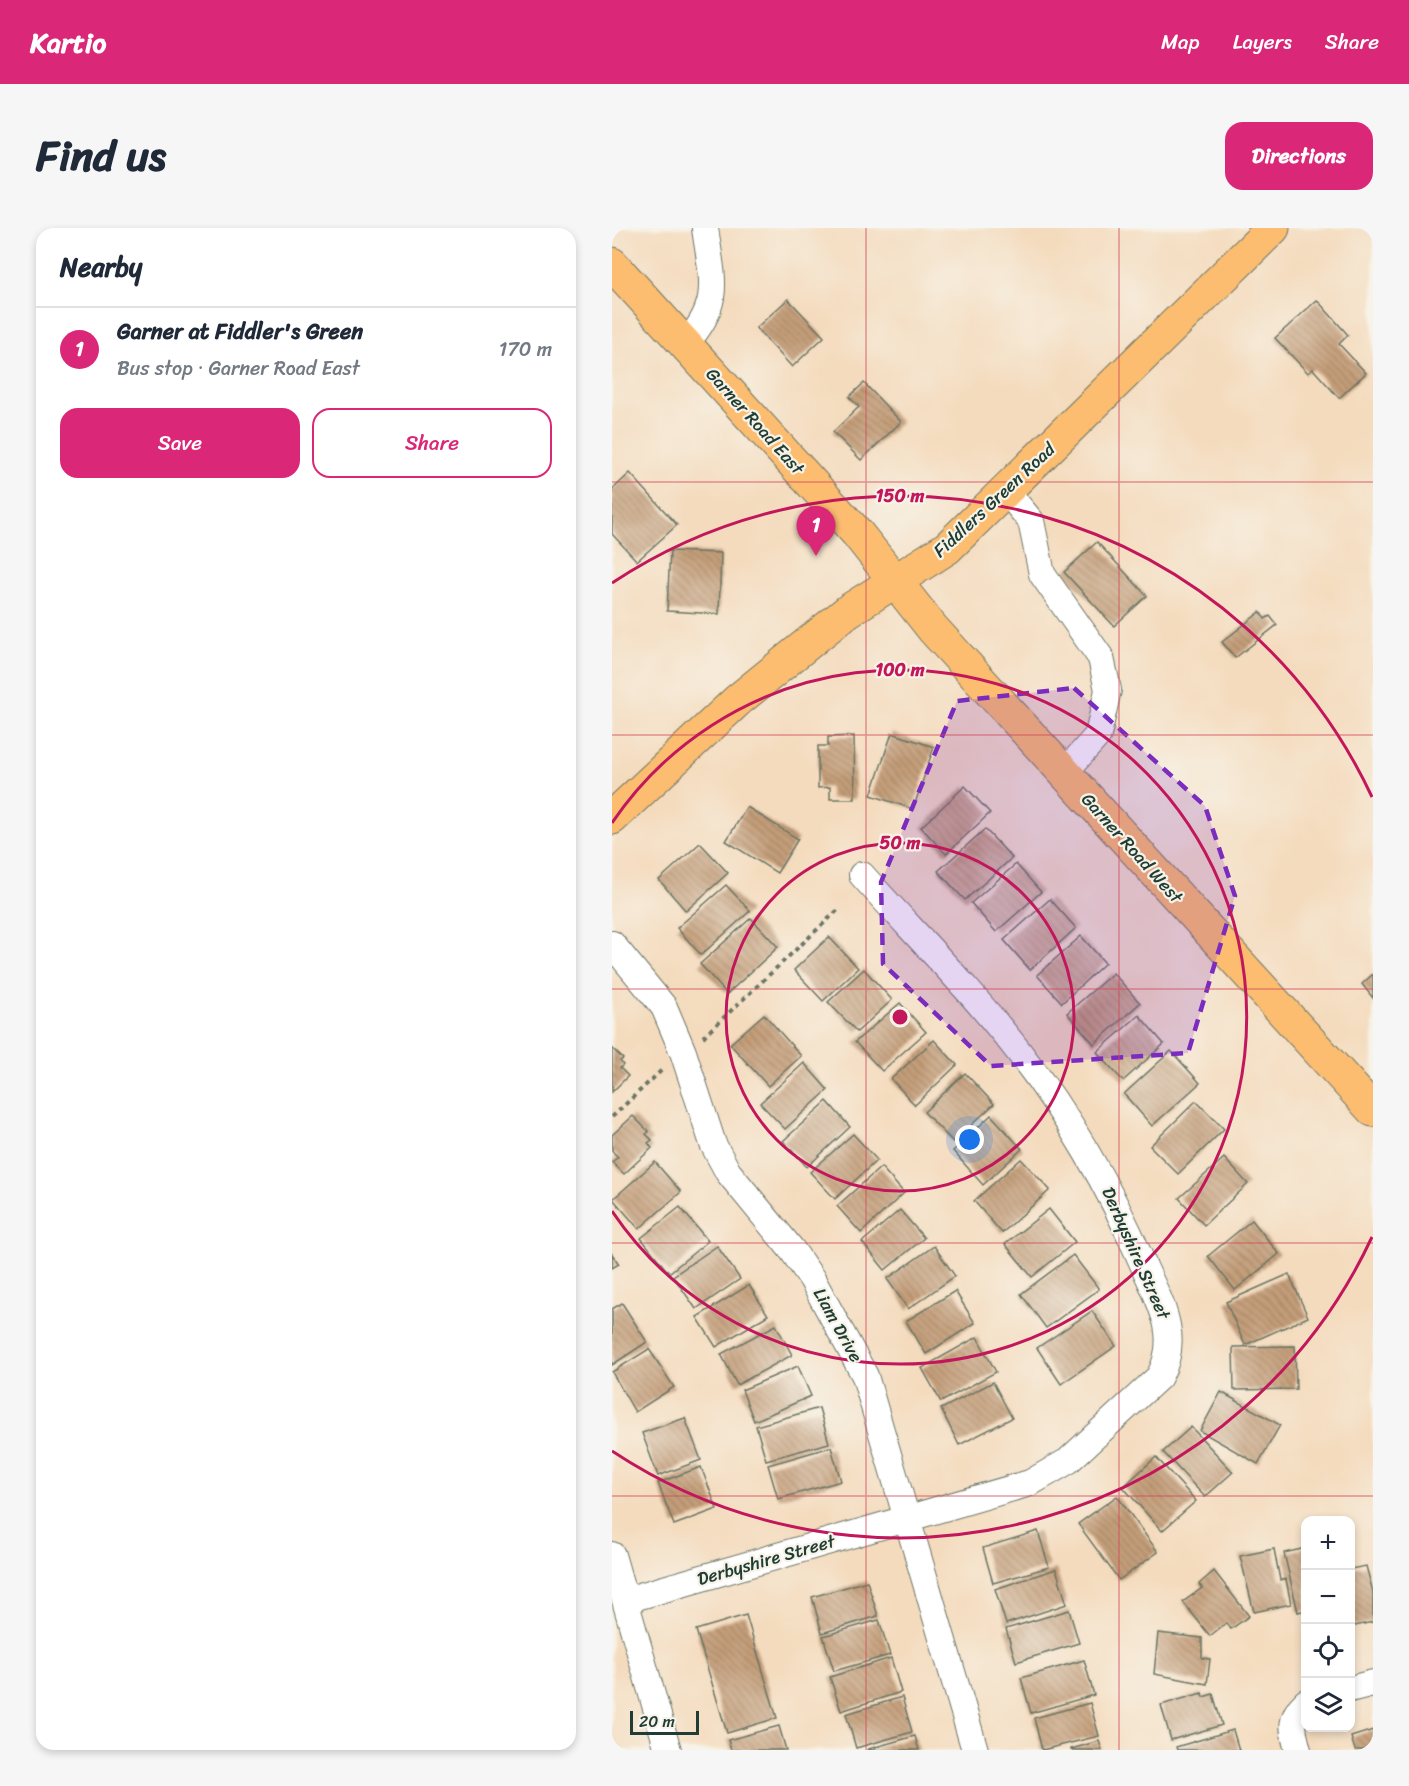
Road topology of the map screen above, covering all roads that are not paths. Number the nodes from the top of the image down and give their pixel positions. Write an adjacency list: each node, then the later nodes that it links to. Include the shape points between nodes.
1 (705, 228): 4 (street, via 714,288 703,324)
2 (1273, 228): 5 (main road, Fiddlers Green Road)
3 (612, 264): 4 (main road, Garner Road East)
4 (685, 344): 6 (main road, Garner Road East, via 857,533)
5 (1006, 491): 6 (main road, Fiddlers Green Road, via 947,548); 7 (street, via 1031,521 1042,574 1101,658 1108,690 1098,735)
6 (895, 581): 7 (main road, Garner Road West, via 933,629); 8 (main road, Fiddlers Green Road, via 848,611 738,700)
7 (1064, 773): 11 (main road, Garner Road West)
8 (612, 818)
9 (862, 875): 12 (street, Derbyshire Street, via 1017,1050 1081,1141 1123,1218 1168,1327 1170,1346 1159,1377 1068,1461 1008,1491)
10 (612, 944): 12 (street, Liam Drive, via 664,1007 713,1144 728,1172 792,1250 848,1341 865,1376)
11 (1373, 1110)
12 (908, 1518): 14 (street, Derbyshire Street); 19 (street, Liam Drive)
13 (612, 1555): 14 (street)
14 (626, 1600): 18 (street)
15 (1373, 1683): 16 (street)
16 (1355, 1688)
17 (1301, 1706): 20 (street, via 1294,1713 1293,1732)
18 (668, 1750)
19 (975, 1750)
20 (1298, 1750)

